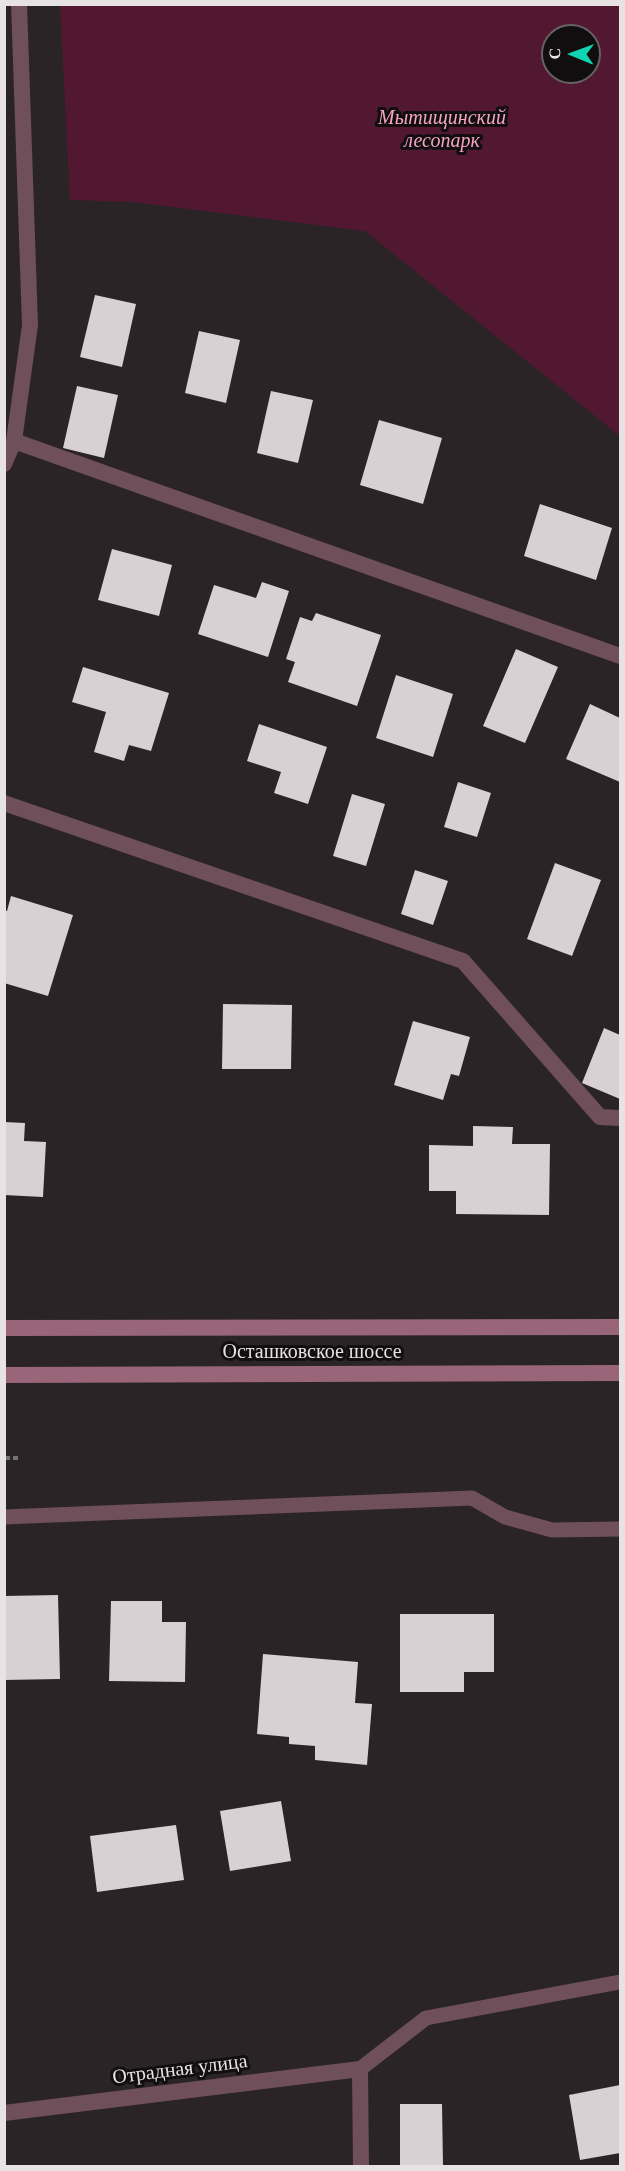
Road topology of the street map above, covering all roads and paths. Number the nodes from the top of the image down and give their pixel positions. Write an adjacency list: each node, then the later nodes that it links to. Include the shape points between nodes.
1 (20, 4): 2 (street, via 30,325)
2 (14, 441): 3 (street); 4 (street)
3 (4, 464)
4 (621, 656)
5 (4, 803): 6 (street, via 463,961 600,1117)
6 (621, 1118)
7 (4, 1328): 8 (main road, Осташковское шоссе)
8 (621, 1328)
9 (621, 1372): 10 (main road, Осташковское шоссе)
10 (4, 1375)
11 (4, 1458): 12 (path)
12 (18, 1458)
13 (4, 1517): 14 (lane, via 472,1498 505,1517 552,1530)
14 (621, 1529)
15 (621, 1982): 16 (lane, via 426,2018)
16 (360, 2069): 17 (street, Отрадная улица); 18 (street)
17 (4, 2113)
18 (361, 2166)

